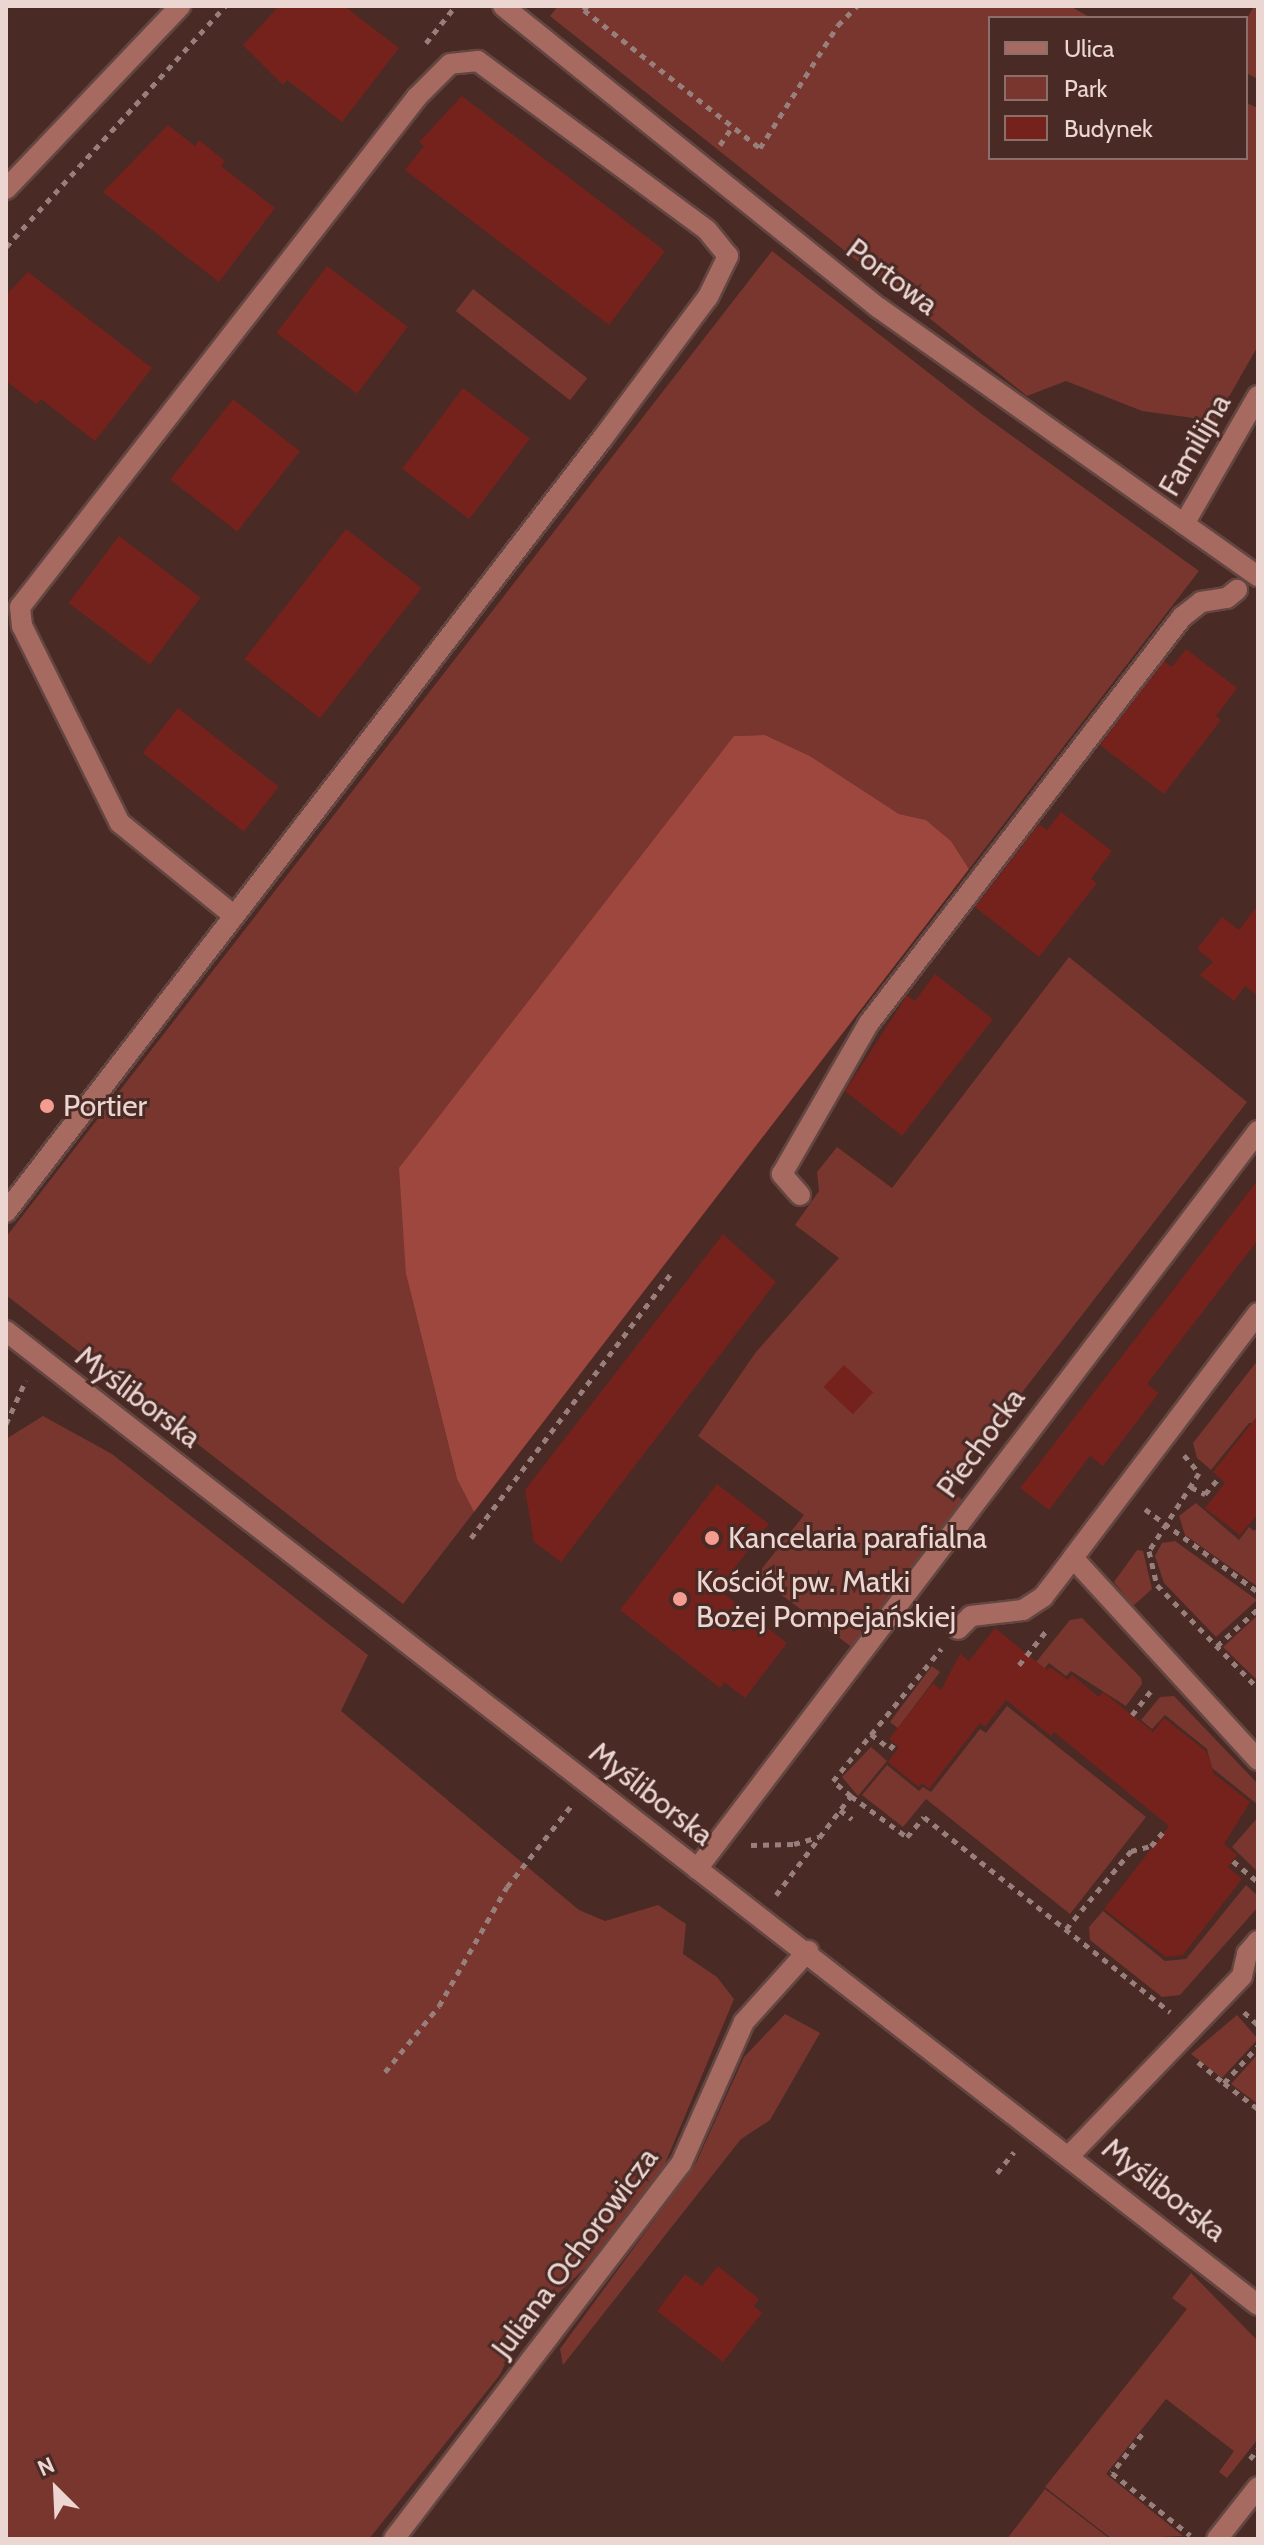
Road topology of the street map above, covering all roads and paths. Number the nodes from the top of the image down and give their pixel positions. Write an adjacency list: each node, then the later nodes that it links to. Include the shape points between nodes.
1 (180, 6): 8 (street)
2 (225, 6): 9 (path)
3 (503, 6): 11 (street, Portowa, via 879,308)
4 (587, 6): 6 (path, via 584,10)
5 (857, 6): 6 (path, via 838,25 760,148)
6 (733, 126): 7 (path)
7 (715, 151)
8 (6, 189)
9 (6, 247)
10 (1258, 396): 11 (street, Familijna)
11 (1184, 524): 12 (street, Portowa)
12 (1258, 576)
13 (1237, 590): 18 (street, via 1227,598 1201,602 1182,617 869,1023 782,1174)
14 (20, 607): 15 (street); 16 (street, via 22,626 120,823); 16 (street, via 417,97 450,64 478,61 707,230 728,256 708,297 602,439)
15 (6, 625)
16 (232, 914): 19 (street)
17 (1258, 1131): 48 (street, Piechocka)
18 (800, 1195)
19 (6, 1212)
20 (670, 1275): 30 (path)
21 (1258, 1313): 28 (street)
22 (6, 1331): 23 (street, Myśliborska)
23 (39, 1359): 24 (path, via 13,1401); 42 (street, Myśliborska)
24 (6, 1424)
25 (1180, 1451): 27 (path, via 1199,1473)
26 (1219, 1478): 27 (path, via 1205,1494)
27 (1191, 1487): 29 (path)
28 (1122, 1492): 29 (path); 31 (street)
29 (1166, 1525): 32 (path); 35 (path, via 1149,1551 1157,1585)
30 (471, 1538)
31 (1073, 1558): 34 (street, via 1043,1597 1023,1610 971,1616); 41 (street)
32 (1258, 1592)
33 (1258, 1609): 35 (path)
34 (958, 1629): 39 (path)
35 (1217, 1646): 37 (path)
36 (1156, 1684): 38 (path)
37 (1258, 1688)
38 (1132, 1715)
39 (871, 1734): 40 (path, via 890,1749); 43 (path, via 833,1781)
40 (894, 1744)
41 (1258, 1760)
42 (589, 1783): 50 (street, Myśliborska); 60 (path, via 507,1887 439,2006)
43 (851, 1796): 44 (path); 53 (path, via 907,1837 924,1817)
44 (840, 1810): 45 (path); 47 (path)
45 (852, 1819)
46 (1163, 1832): 53 (path, via 1151,1846 1131,1851)
47 (820, 1836): 48 (path, via 772,1846); 52 (path)
48 (716, 1843): 50 (street, Piechocka)
49 (1233, 1861): 51 (path)
50 (697, 1869): 55 (street, Myśliborska)
51 (1258, 1882)
52 (773, 1899)
53 (1066, 1929): 57 (path)
54 (1258, 1941): 56 (street, via 1247,1954)
55 (808, 1951): 63 (street, Myśliborska); 68 (street, Juliana Ochorowicza, via 744,2022 681,2164)
56 (1250, 1976): 58 (street)
57 (1174, 2015)
58 (1174, 2044): 61 (path); 63 (street)
59 (1258, 2046): 61 (path)
60 (385, 2072)
61 (1224, 2083): 62 (path)
62 (1258, 2109)
63 (1070, 2155): 64 (street, Myśliborska)
64 (1258, 2305)
65 (1142, 2434): 67 (path, via 1112,2473)
66 (1258, 2487): 69 (street)
67 (1191, 2536)
68 (394, 2539)
69 (1217, 2539)

